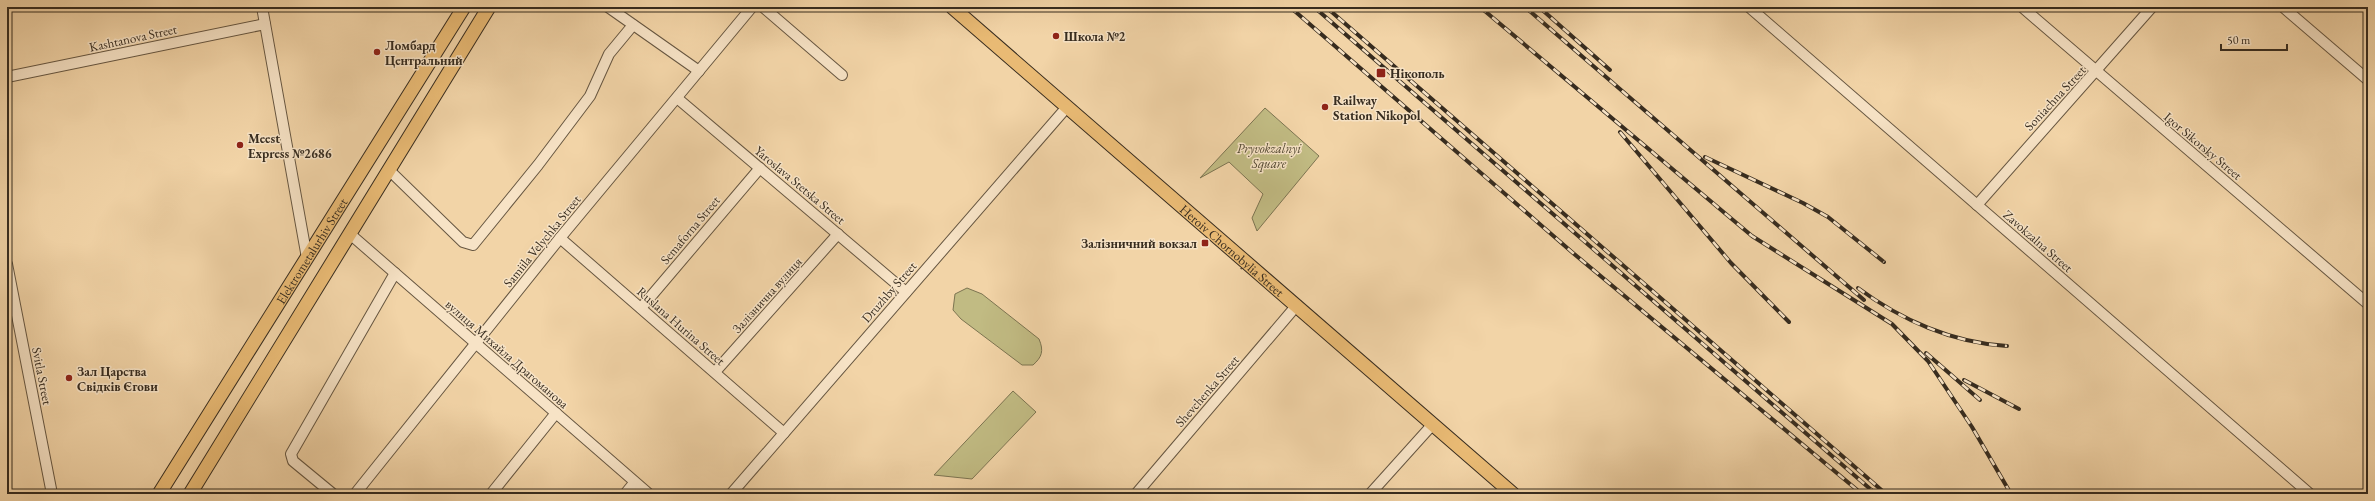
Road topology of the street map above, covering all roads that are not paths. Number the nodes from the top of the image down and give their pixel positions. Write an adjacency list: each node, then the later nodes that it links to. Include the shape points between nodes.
1 (262, 7): 12 (street)
2 (464, 7): 27 (main road, Elektrometalurhiv Street)
3 (489, 7): 22 (main road, Elektrometalurhiv Street)
4 (608, 7): 13 (street)
5 (752, 7): 14 (street, Samiila Velychka Street)
6 (763, 7): 16 (street)
7 (952, 7): 20 (main road, Heroiv Chornobylia Street)
8 (1749, 7): 23 (street, Zavokzalna Street)
9 (2022, 7): 15 (street, Igor Sikorsky Street)
10 (2152, 7): 15 (street, Soniachna Street)
11 (2283, 7): 18 (street)
12 (265, 24): 17 (street, Kashtanova Street); 27 (street)
13 (633, 25): 14 (street); 22 (street, via 609,54 590,96 473,245 463,242)
14 (699, 71): 19 (street, Samiila Velychka Street)
15 (2096, 72): 23 (street, Soniachna Street); 31 (street, Igor Sikorsky Street)
16 (842, 75)
17 (7, 77)
18 (2368, 80)
19 (677, 98): 21 (street, Yaroslava Stetska Street); 26 (street, Samiila Velychka Street)
20 (1067, 107): 30 (street, Druzhby Street); 32 (main road, Heroiv Chornobylia Street)
21 (760, 168): 25 (street, Yaroslava Stetska Street); 33 (street, Semaforna Street)
22 (389, 170): 24 (main road, Elektrometalurhiv Street)
23 (1977, 205): 52 (street, Zavokzalna Street)
24 (350, 234): 29 (street, вулиця Михайла Драгоманова); 42 (main road, Elektrometalurhiv Street)
25 (838, 234): 30 (street, Yaroslava Stetska Street); 35 (street, Залізнична вулиця)
26 (560, 238): 33 (street, Ruslana Hurina Street); 34 (street, Samiila Velychka Street)
27 (307, 258): 41 (main road, Elektrometalurhiv Street)
28 (7, 264): 40 (street, Svitla Street)
29 (395, 273): 34 (street, вулиця Михайла Драгоманова); 43 (street, via 291,454 293,461)
30 (906, 292): 38 (street, Druzhby Street)
31 (2368, 304)
32 (1297, 306): 37 (main road, Heroiv Chornobylia Street); 49 (street, Shevchenka Street)
33 (641, 308): 35 (street, Ruslana Hurina Street)
34 (476, 345): 36 (street, вулиця Михайла Драгоманова); 44 (street, Samiila Velychka Street)
35 (715, 372): 38 (street, Ruslana Hurina Street)
36 (556, 414): 39 (street, вулиця Михайла Драгоманова); 45 (street)
37 (1433, 424): 50 (street); 51 (main road, Heroiv Chornobylia Street)
38 (784, 433): 48 (street, Druzhby Street)
39 (634, 482): 46 (street); 47 (street, вулиця Михайла Драгоманова)
40 (52, 494)
41 (159, 494)
42 (190, 494)
43 (333, 494)
44 (355, 494)
45 (492, 494)
46 (625, 494)
47 (649, 494)
48 (731, 494)
49 (1136, 494)
50 (1370, 494)
51 (1513, 494)
52 (2310, 494)

